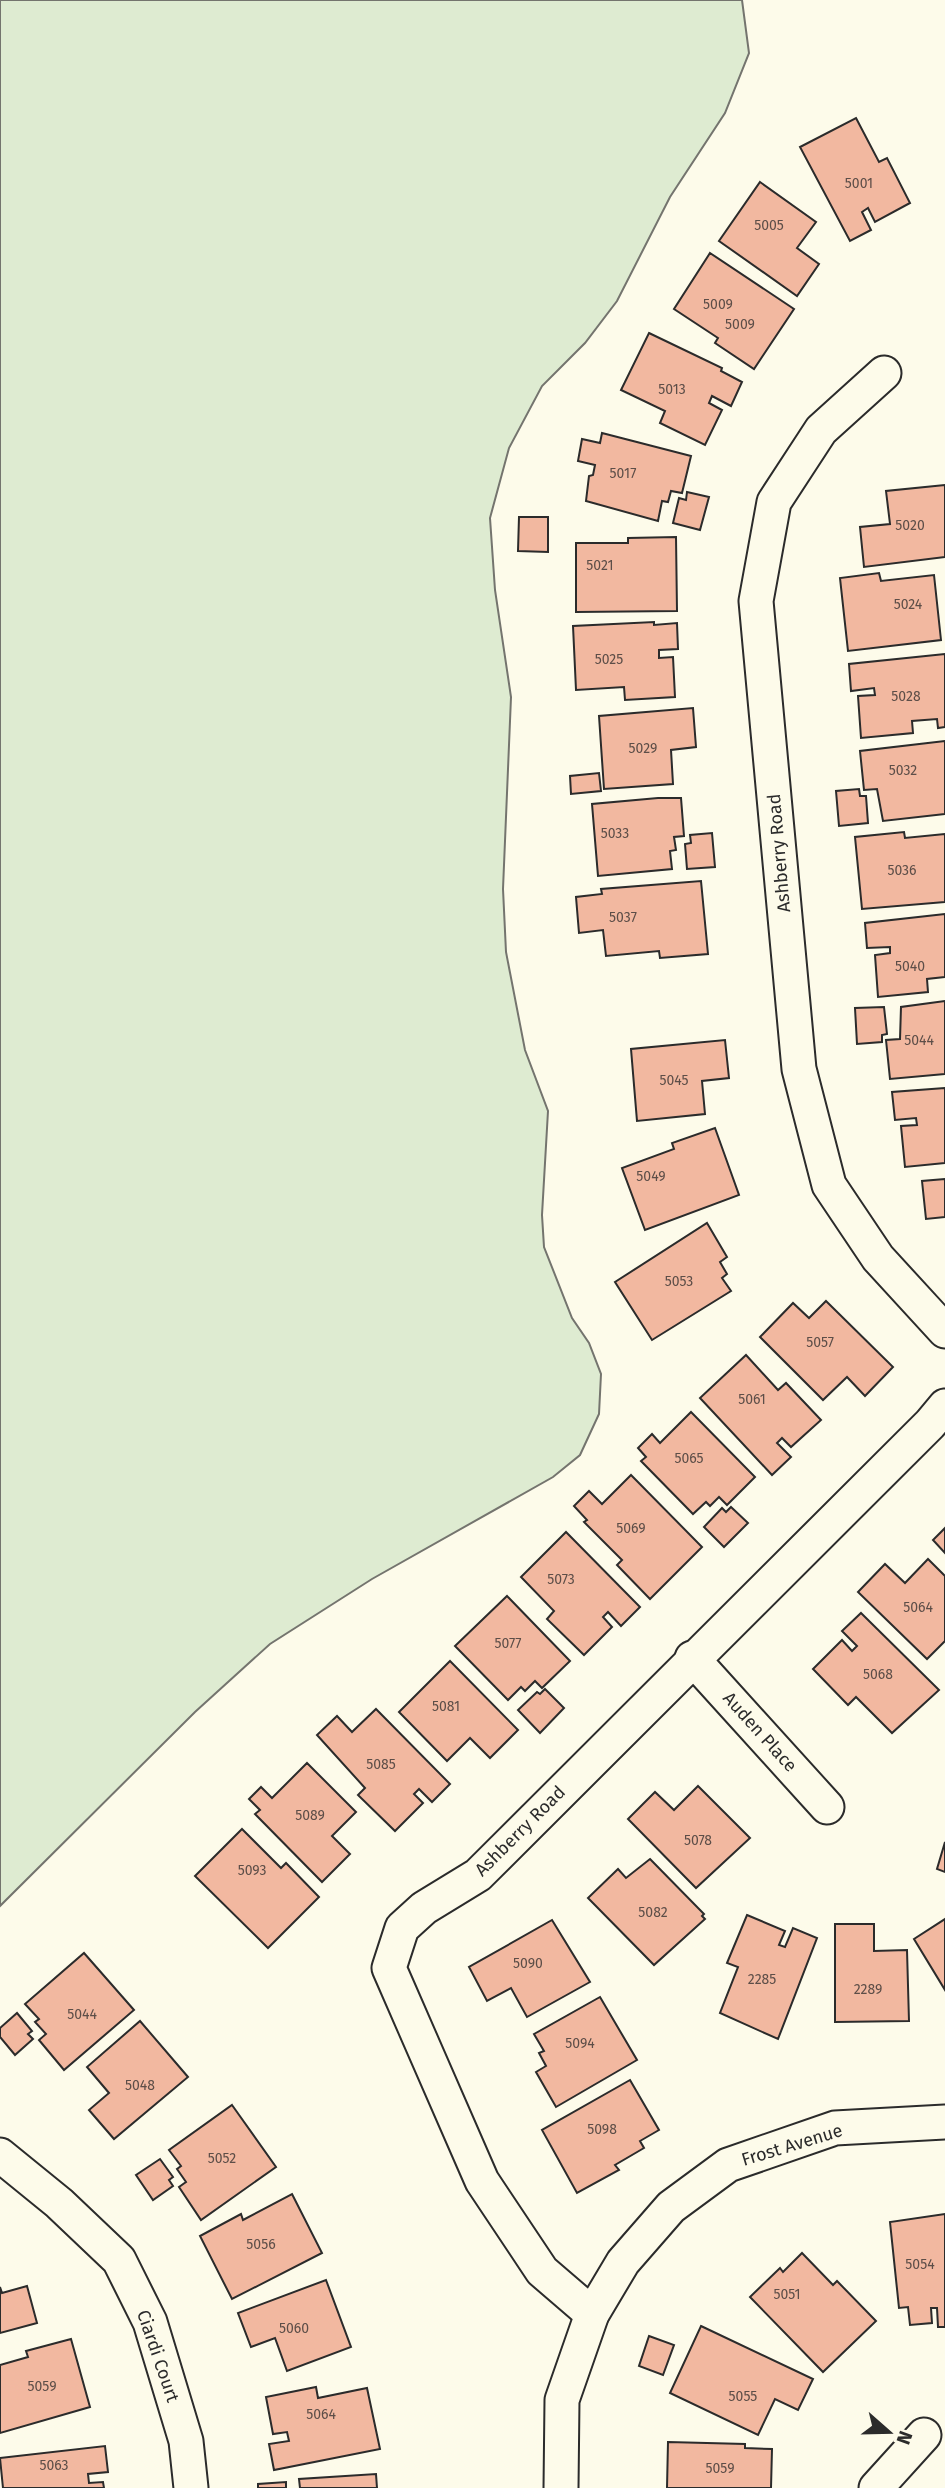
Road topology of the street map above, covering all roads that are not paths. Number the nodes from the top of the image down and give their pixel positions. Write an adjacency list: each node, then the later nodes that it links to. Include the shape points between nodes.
1 (884, 373): 2 (street, Ashberry Road, via 821,430 774,502 756,601 799,1069 822,1159 829,1185 878,1258)
2 (945, 1331)
3 (945, 1406): 4 (street, Ashberry Road)
4 (692, 1658): 5 (street, Auden Place); 8 (street, Ashberry Road, via 478,1875 424,1908 402,1928 389,1968 482,2181 542,2271)
5 (827, 1807)
6 (945, 2122): 8 (street, Frost Avenue, via 835,2128 728,2165 671,2207 623,2262)
7 (0, 2155): 10 (street, Ciardi Court, via 120,2260 150,2322 187,2441)
8 (592, 2314): 11 (street, Frost Avenue, via 562,2400)
9 (924, 2435): 12 (street)
10 (191, 2488)
11 (561, 2488)
12 (876, 2488)

